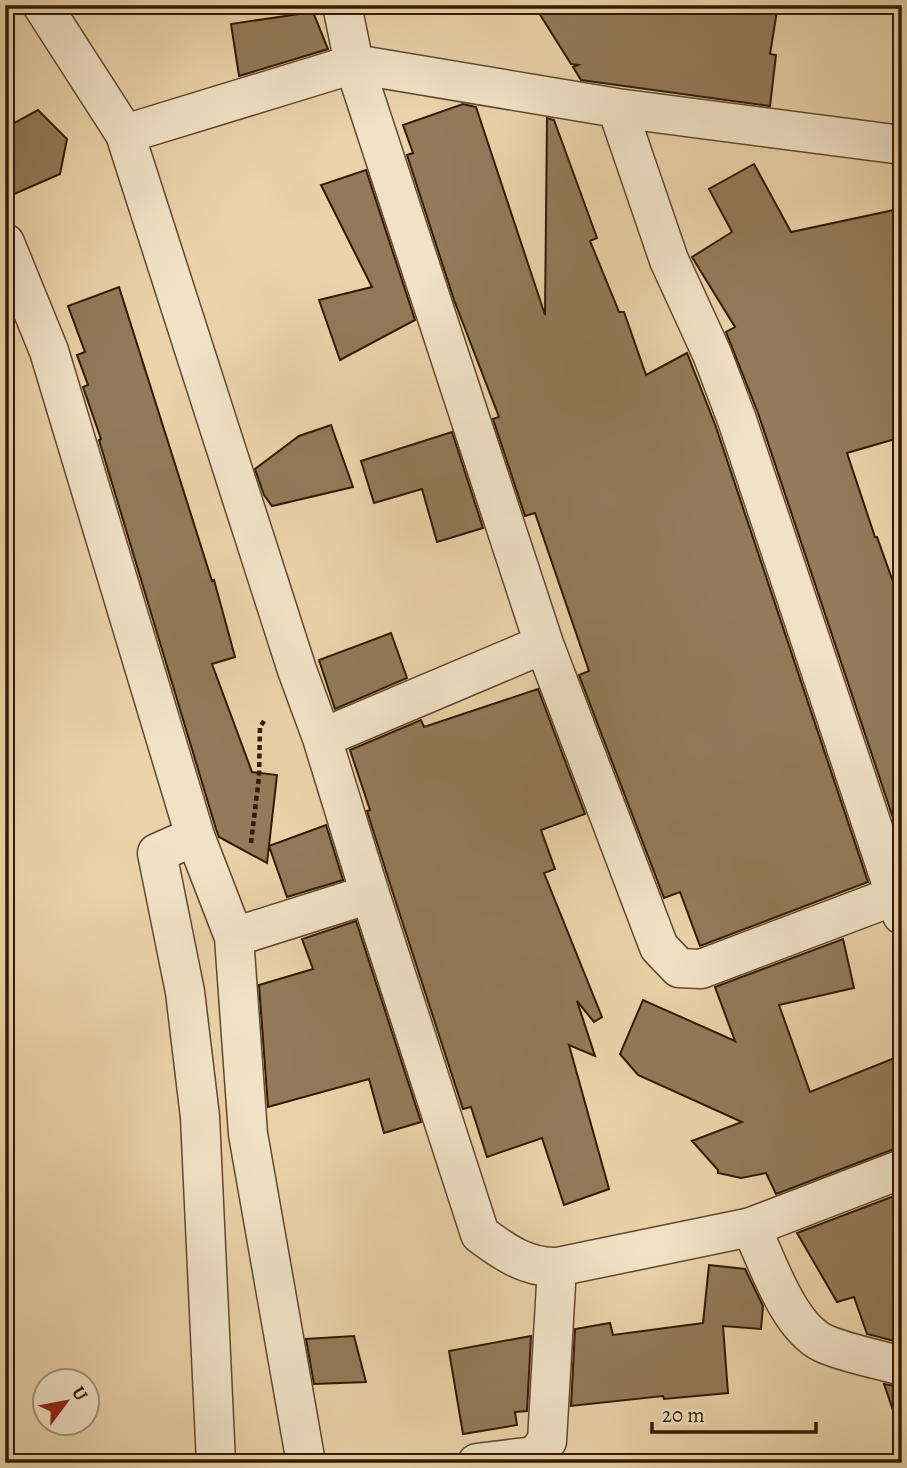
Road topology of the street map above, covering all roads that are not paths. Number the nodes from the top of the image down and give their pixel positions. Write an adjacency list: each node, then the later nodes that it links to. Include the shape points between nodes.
1 (41, 5): 5 (street)
2 (342, 5): 3 (street)
3 (354, 64): 4 (street); 5 (street); 8 (street)
4 (617, 108): 6 (street); 12 (street, via 669,260 737,420)
5 (125, 134): 9 (street)
6 (902, 145)
7 (5, 243): 10 (street, via 49,351)
8 (544, 644): 9 (street); 12 (street, via 659,947 679,968 701,969)
9 (322, 738): 11 (street)
10 (183, 841): 13 (street); 18 (street, via 157,853 185,992 200,1117)
11 (369, 894): 13 (street); 16 (street, via 480,1234 522,1261)
12 (900, 901)
13 (234, 937): 19 (street, via 248,1134)
14 (902, 1169): 15 (street)
15 (751, 1227): 16 (street); 17 (street, via 794,1317 810,1334 823,1343)
16 (557, 1267): 20 (street, via 547,1441 534,1456)
17 (902, 1366)
18 (216, 1463)
19 (306, 1463)
20 (477, 1463)

